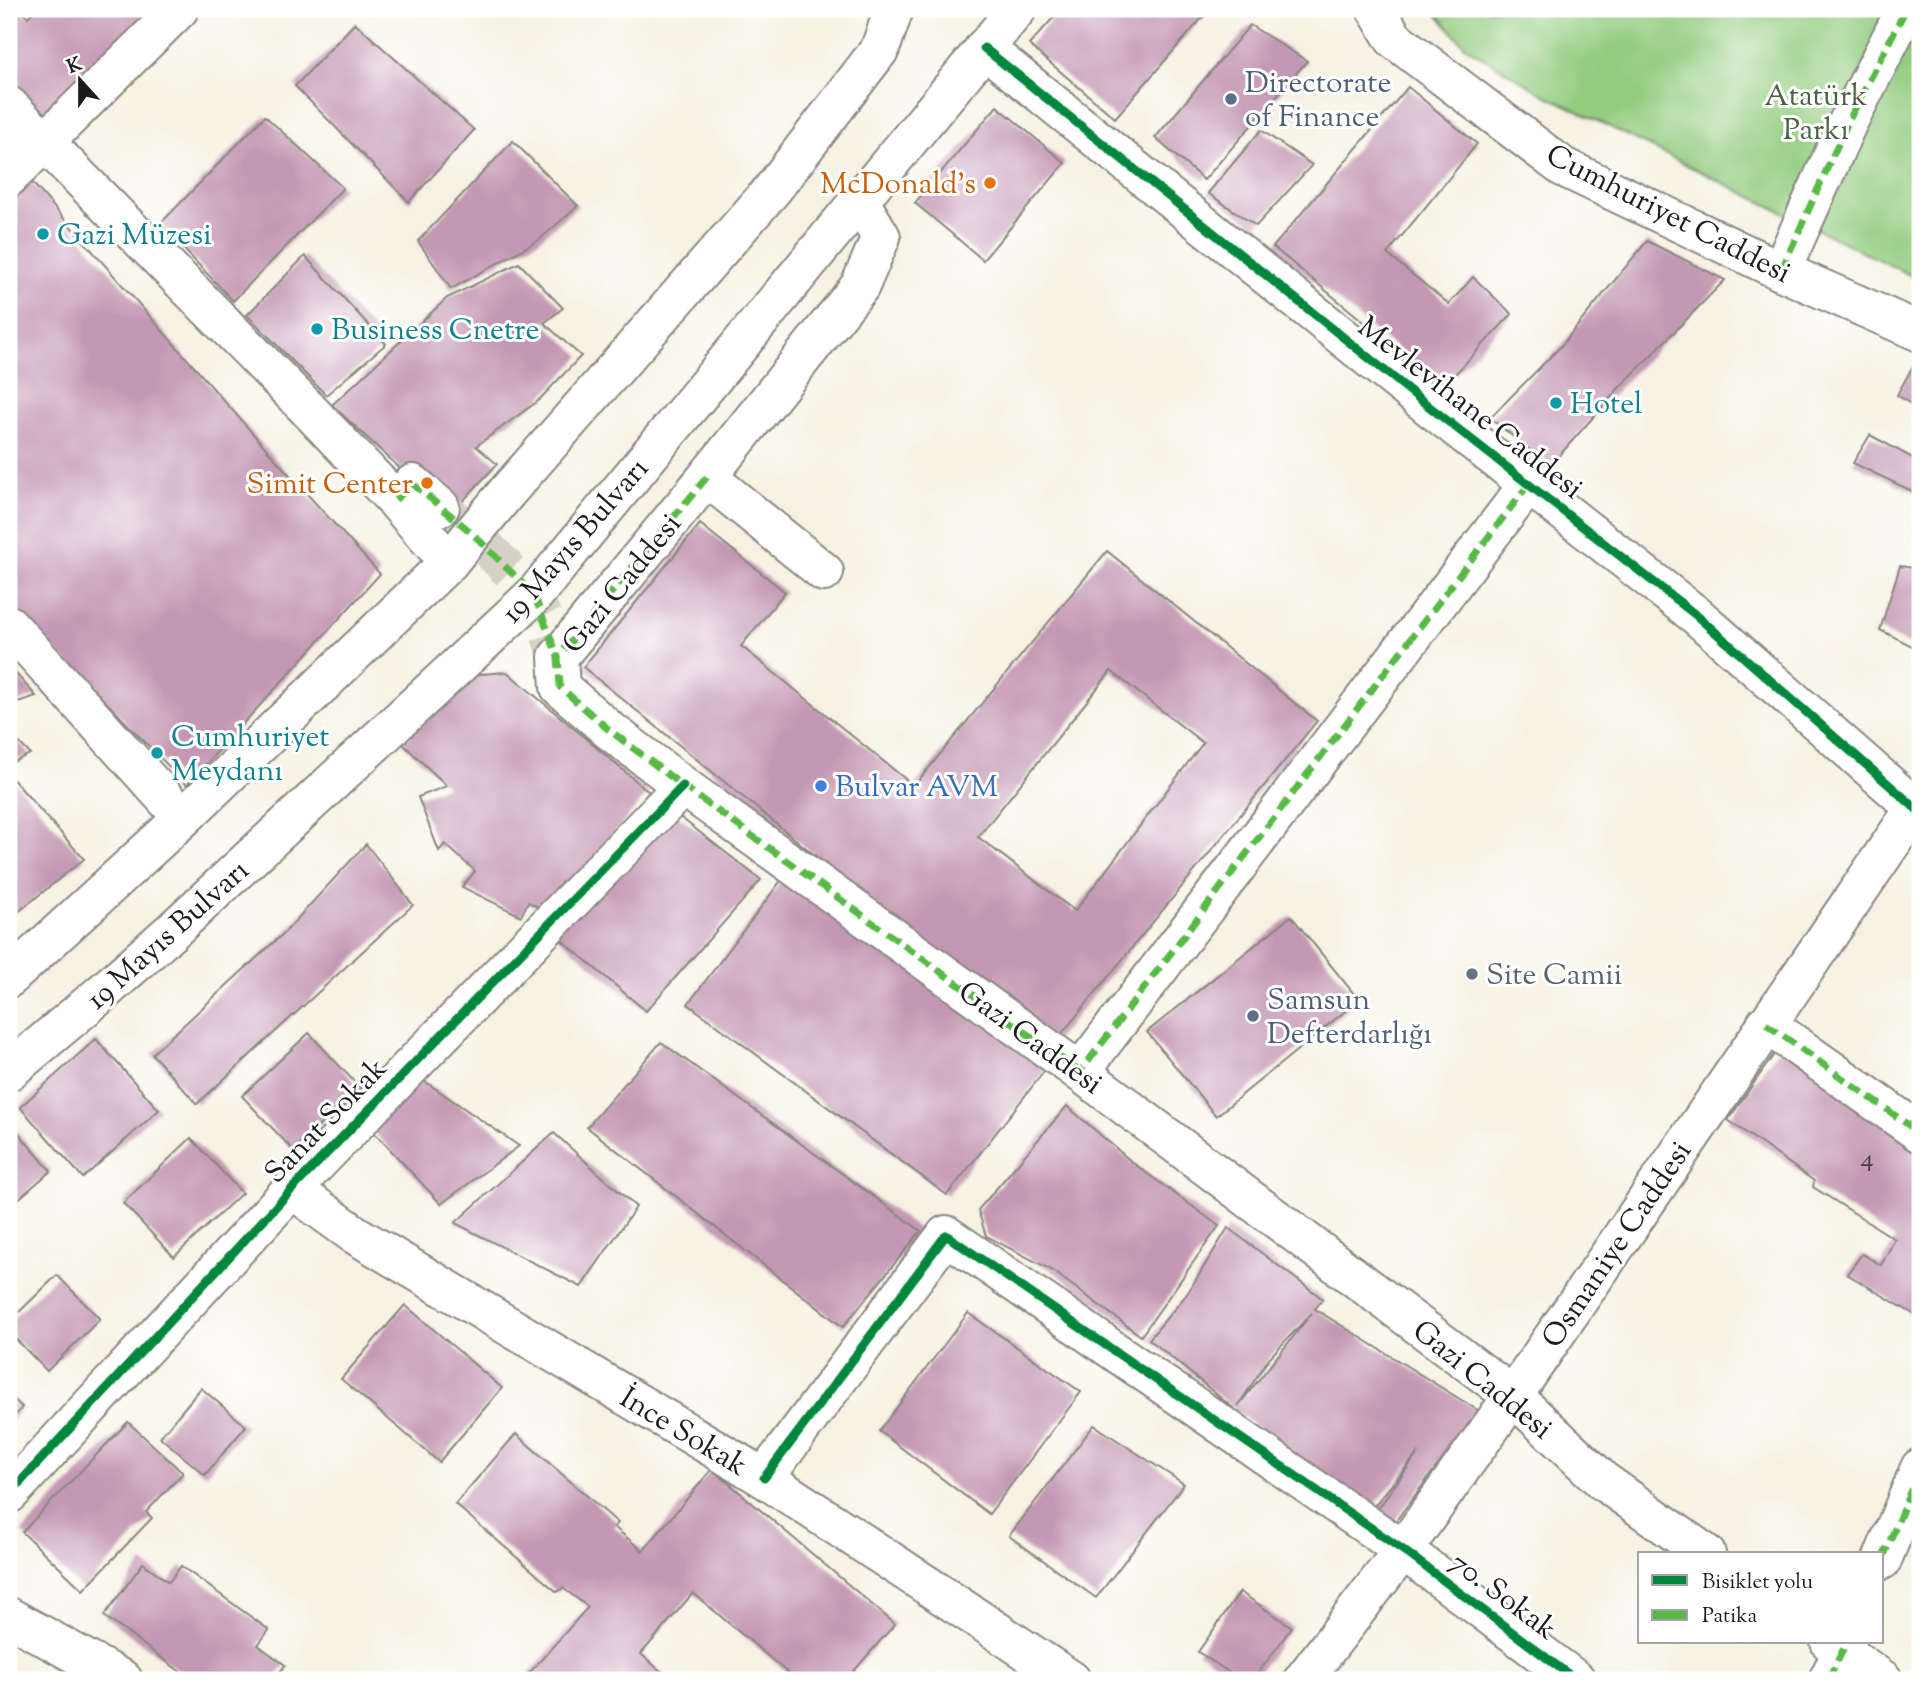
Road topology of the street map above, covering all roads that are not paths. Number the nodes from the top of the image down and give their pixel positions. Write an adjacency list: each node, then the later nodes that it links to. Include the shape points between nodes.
1 (179, 9): 9 (street)
2 (894, 9): 18 (street, via 880,49 772,190)
3 (1017, 9): 7 (street, 19 Mayıs Bulvarı)
4 (1359, 9): 6 (street, Cumhuriyet Caddesi)
5 (1906, 9): 12 (street, via 1848,122)
6 (1385, 24): 12 (street, Cumhuriyet Caddesi, via 1563,167)
7 (984, 48): 11 (street, 19 Mayıs Bulvarı); 15 (street, Mevlevihane Caddesi)
8 (9, 106): 9 (street)
9 (46, 142): 10 (street); 16 (street)
10 (9, 177)
11 (859, 200): 14 (street, Gazi Caddesi, via 881,237 860,286); 26 (street, 19 Mayıs Bulvarı, via 534,595 172,931)
12 (1782, 271): 13 (street, Cumhuriyet Caddesi)
13 (1920, 332)
14 (708, 477): 19 (street); 21 (street, Gazi Caddesi, via 558,657 560,687)
15 (1528, 485): 22 (street, Mevlevihane Caddesi, via 1697,615); 27 (street)
16 (395, 500): 17 (street, via 413,484); 18 (street)
17 (440, 507)
18 (449, 562): 23 (street)
19 (824, 572)
20 (9, 625): 23 (street)
21 (683, 786): 27 (street, Gazi Caddesi); 29 (street, Sanat Sokak)
22 (1918, 807): 25 (street, Osmaniye Caddesi)
23 (183, 818): 24 (street)
24 (9, 978)
25 (1766, 1024): 28 (street); 30 (street, Osmaniye Caddesi)
26 (9, 1071)
27 (1080, 1072): 30 (street, Gazi Caddesi)
28 (1920, 1133)
29 (292, 1189): 32 (street, İnce Sokak, via 354,1234); 33 (street, Sanat Sokak)
30 (1513, 1396): 34 (street, Osmaniye Caddesi); 35 (street, Gazi Caddesi, via 1603,1481)
31 (1920, 1468): 36 (street)
32 (764, 1478): 34 (street, 70. Sokak, via 946,1235); 40 (street, İnce Sokak)
33 (9, 1494)
34 (1403, 1550): 41 (street, Osmaniye Caddesi); 42 (street, 70. Sokak)
35 (1703, 1552)
36 (1884, 1555)
37 (9, 1617): 39 (street)
38 (1837, 1654): 43 (street)
39 (123, 1680)
40 (1071, 1680)
41 (1303, 1680)
42 (1576, 1680)
43 (1883, 1680)

